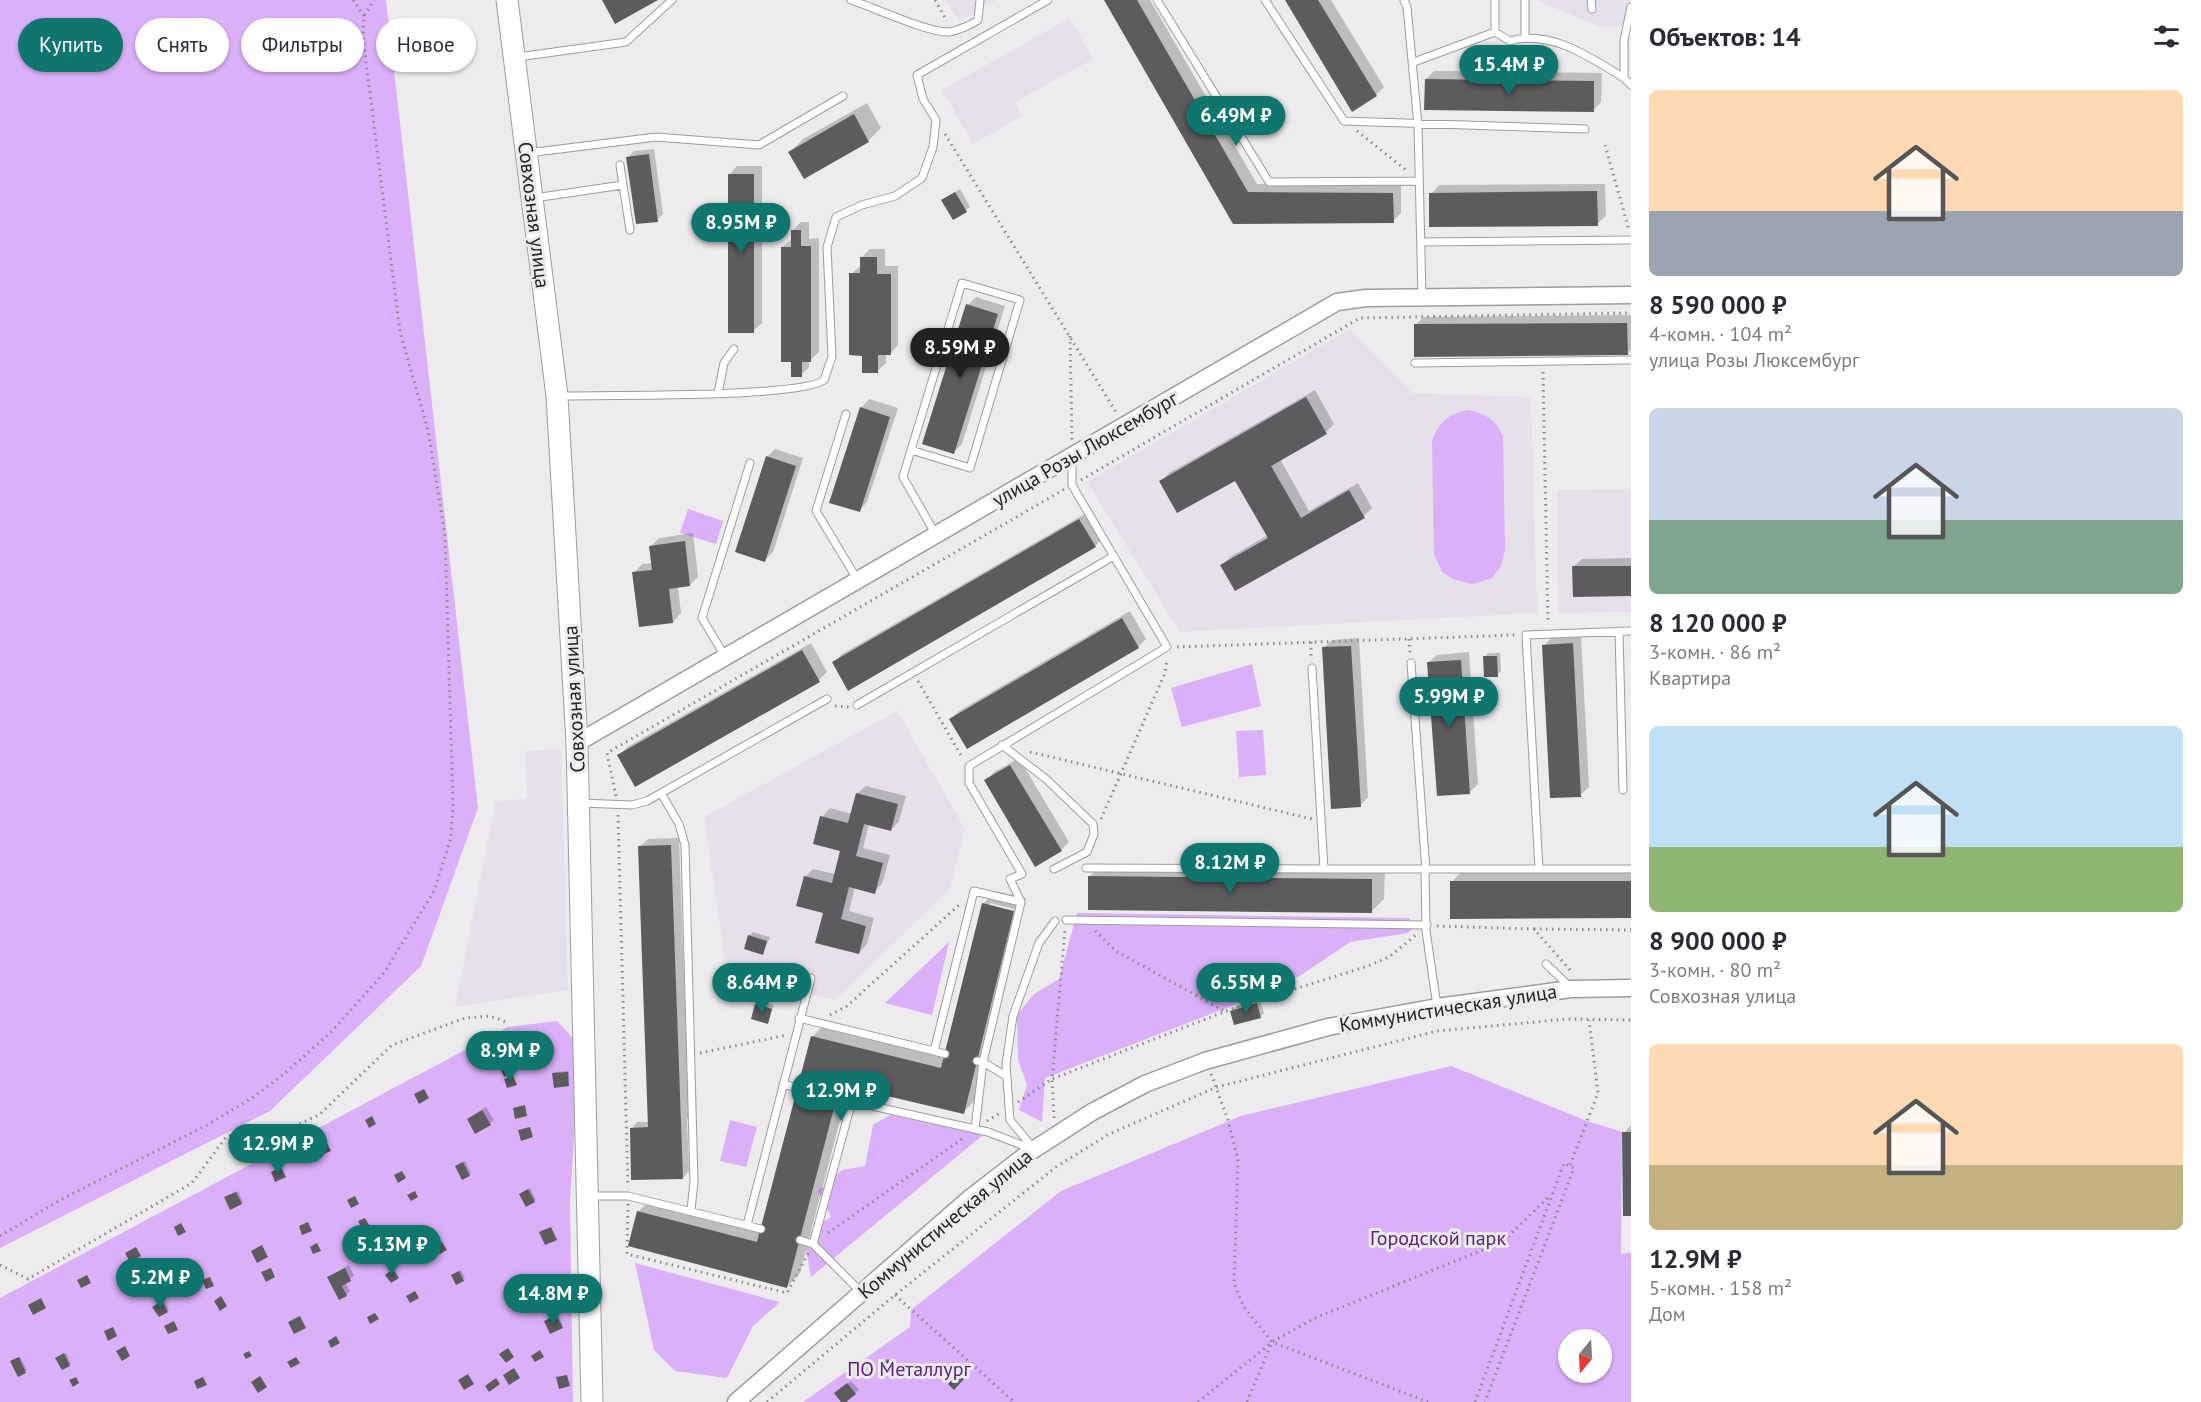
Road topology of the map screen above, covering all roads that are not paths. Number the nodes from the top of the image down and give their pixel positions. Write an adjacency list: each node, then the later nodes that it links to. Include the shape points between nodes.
1 (507, 0): 16 (main road, Совхозная улица)
2 (672, 0): 16 (lane, via 626,42)
3 (851, 0): 4 (lane, via 948,32 978,20)
4 (980, 0)
5 (1048, 0): 36 (lane, via 917,75 923,99 936,120 933,147 922,178 895,196 836,217 827,248 832,357 824,380 807,388)
6 (1157, 0): 25 (lane, via 1269,182)
7 (1265, 0): 21 (lane, via 1344,121)
8 (1404, 0): 17 (lane)
9 (1495, 0): 14 (lane)
10 (1525, 0): 15 (lane)
11 (1592, 0): 13 (lane)
12 (1631, 7): 18 (lane, via 1624,40)
13 (1592, 9)
14 (1495, 32): 15 (lane, via 1510,41); 17 (lane)
15 (1525, 37): 18 (lane, via 1573,47)
16 (514, 58): 23 (main road, Совхозная улица)
17 (1414, 62): 21 (lane)
18 (1624, 78): 19 (lane)
19 (1631, 85)
20 (843, 96): 23 (lane, via 759,145 656,137)
21 (1418, 126): 22 (lane); 25 (lane)
22 (1585, 129)
23 (526, 154): 27 (main road, Совхозная улица)
24 (620, 165): 26 (lane)
25 (1419, 181): 30 (lane)
26 (623, 185): 27 (lane); 28 (lane)
27 (531, 198): 37 (main road, Совхозная улица)
28 (630, 230)
29 (1631, 238): 30 (lane)
30 (1421, 242): 32 (lane)
31 (1631, 295): 32 (street, улица Розы Люксембург)
32 (1422, 297): 40 (street, улица Розы Люксембург, via 1350,298 1337,302)
33 (734, 349): 36 (lane, via 724,363)
34 (1631, 360): 35 (lane)
35 (1415, 363)
36 (718, 393): 37 (lane)
37 (557, 396): 52 (main road, Совхозная улица)
38 (846, 414): 44 (lane, via 816,511)
39 (911, 450): 39 (lane, via 970,468 1020,300 962,283); 42 (lane, via 903,477)
40 (1072, 457): 42 (street, улица Розы Люксембург); 43 (lane, via 1072,485)
41 (750, 463): 47 (lane, via 702,618)
42 (937, 535): 44 (street, улица Розы Люксембург)
43 (1114, 556): 51 (lane); 53 (lane, via 1167,648)
44 (859, 581): 47 (street, улица Розы Люксембург)
45 (1619, 631): 46 (lane); 54 (lane); 60 (lane, via 1526,635)
46 (1631, 631)
47 (726, 658): 52 (street, улица Розы Люксембург)
48 (1411, 663): 62 (lane)
49 (1312, 668): 59 (lane)
50 (828, 702): 55 (lane)
51 (857, 705)
52 (577, 743): 56 (main road, Совхозная улица)
53 (1002, 746): 58 (lane, via 1093,824 1088,852); 63 (lane, via 975,760 968,768 969,783 1022,874 1011,879)
54 (1623, 790)
55 (661, 794): 56 (lane, via 639,804); 84 (lane, via 684,838 692,1055)
56 (578, 803): 83 (main road, Совхозная улица)
57 (1086, 868): 59 (lane)
58 (1054, 869)
59 (1324, 869): 62 (lane)
60 (1539, 869): 61 (lane); 62 (lane)
61 (1631, 869)
62 (1425, 871): 66 (lane)
63 (1021, 902): 73 (lane, via 974,891); 75 (lane)
64 (1066, 920): 66 (lane)
65 (1055, 921): 76 (lane, via 1039,943 1013,1016)
66 (1427, 926): 71 (lane)
67 (1546, 964): 70 (lane)
68 (811, 978): 72 (lane)
69 (1631, 988): 70 (street, Коммунистическая улица)
70 (1579, 989): 71 (street, Коммунистическая улица)
71 (1437, 1007): 82 (street, Коммунистическая улица, via 1329,1027 1204,1061 1145,1084)
72 (799, 1018): 73 (lane); 77 (lane)
73 (934, 1051): 74 (lane)
74 (945, 1053)
75 (980, 1061): 76 (lane); 81 (lane)
76 (1006, 1076): 82 (lane, via 1010,1120)
77 (783, 1084): 78 (lane); 85 (lane)
78 (798, 1088)
79 (837, 1098): 80 (lane)
80 (852, 1101): 81 (lane); 88 (lane)
81 (975, 1129): 82 (lane)
82 (1034, 1149): 89 (street, Коммунистическая улица, via 970,1198)
83 (588, 1196): 84 (lane, via 628,1196); 90 (main road, Совхозная улица)
84 (691, 1210): 85 (lane)
85 (747, 1225): 86 (lane)
86 (760, 1229)
87 (800, 1240): 88 (lane)
88 (813, 1244): 89 (lane)
89 (862, 1293): 91 (street, Коммунистическая улица)
90 (595, 1397)
91 (736, 1402)

